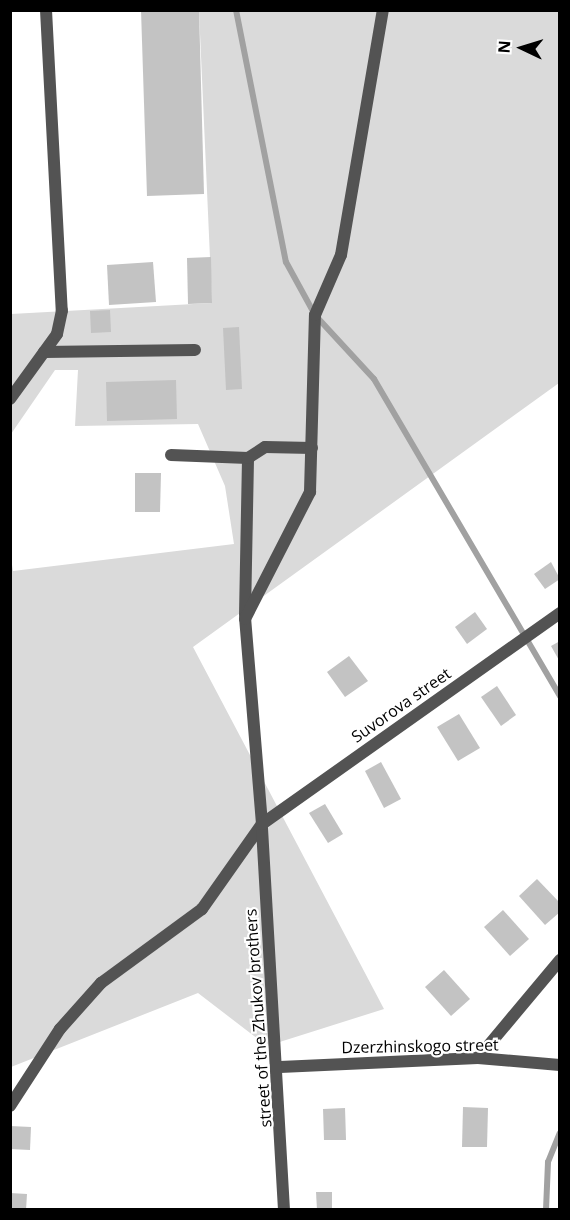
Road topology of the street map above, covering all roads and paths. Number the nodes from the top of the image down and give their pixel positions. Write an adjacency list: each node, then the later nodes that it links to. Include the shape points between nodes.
1 (46, 10): 4 (street, via 62,311 57,334)
2 (383, 10): 6 (street, via 341,255 315,315)
3 (195, 350): 4 (street)
4 (44, 352): 5 (street)
5 (10, 399)
6 (312, 448): 8 (street, via 265,447); 10 (street, via 310,492)
7 (171, 455): 8 (street)
8 (248, 458): 10 (street, street of the Zhukov brothers)
9 (560, 613): 11 (street, Suvorova street)
10 (245, 619): 11 (street, street of the Zhukov brothers)
11 (262, 824): 15 (street, street of the Zhukov brothers); 16 (street, Suvorova street, via 202,909 101,983 73,1013)
12 (560, 960): 13 (street)
13 (478, 1058): 14 (street, Dzerzhinskogo street); 15 (street, Dzerzhinskogo street)
14 (560, 1065)
15 (280, 1067): 17 (street, street of the Zhukov brothers)
16 (10, 1106)
17 (284, 1209)

